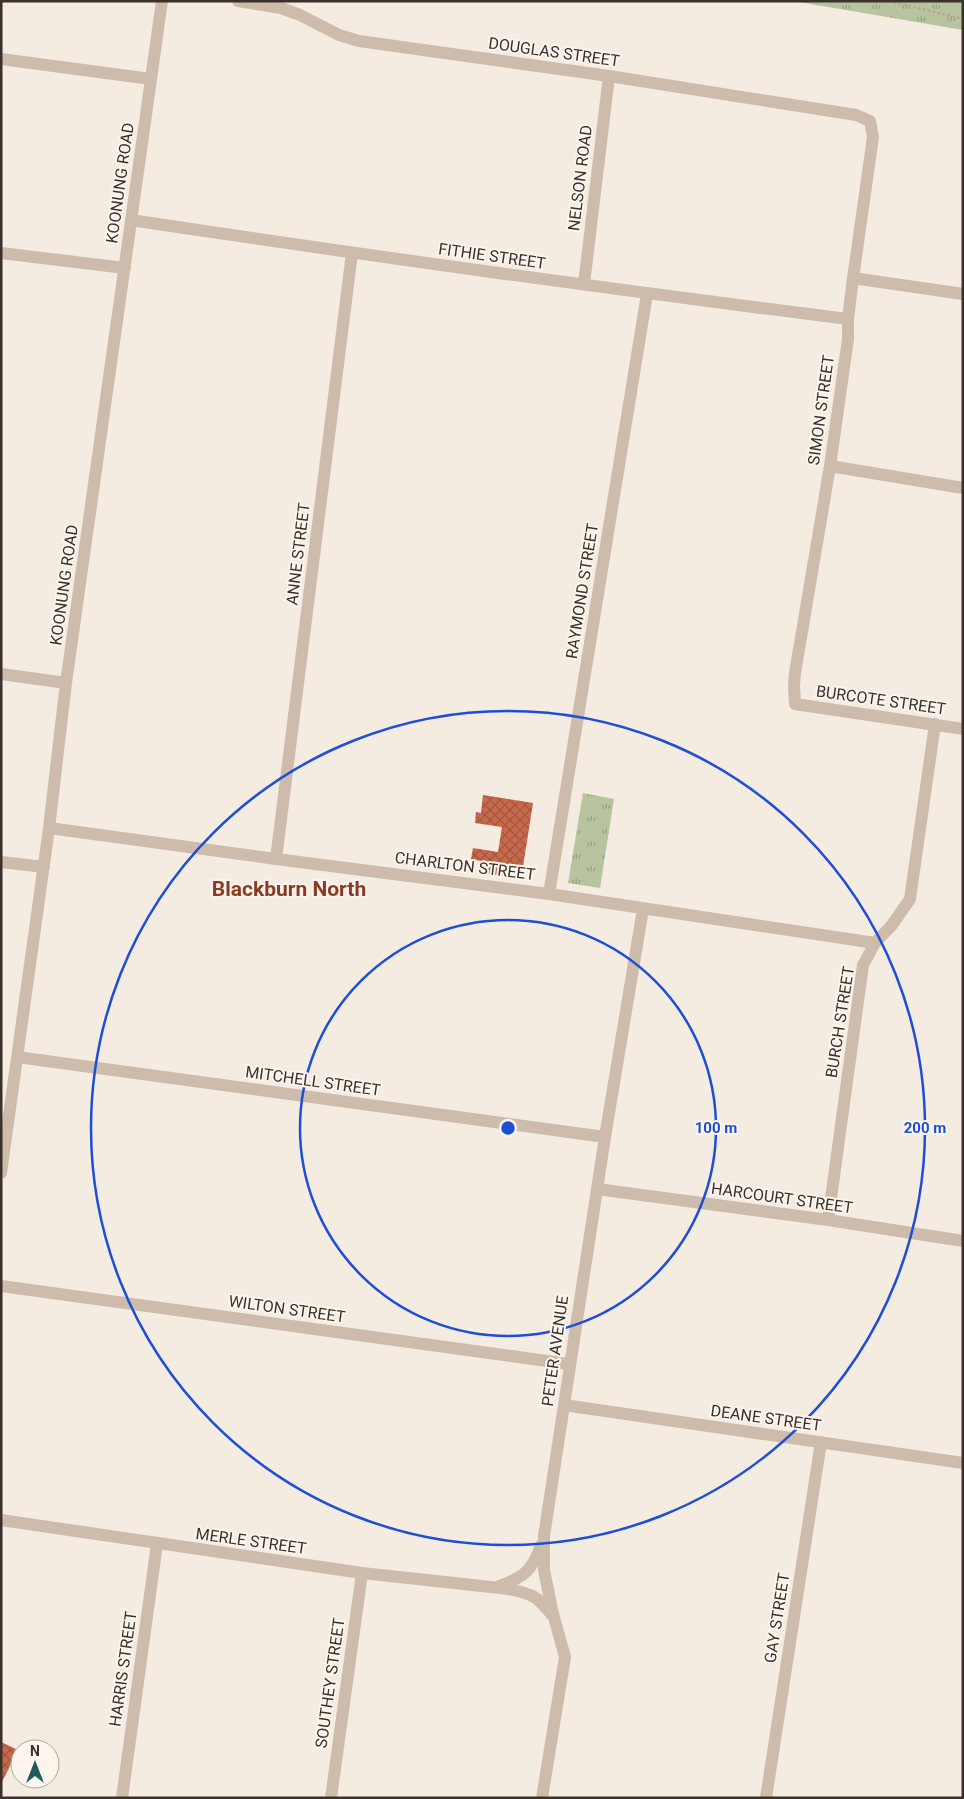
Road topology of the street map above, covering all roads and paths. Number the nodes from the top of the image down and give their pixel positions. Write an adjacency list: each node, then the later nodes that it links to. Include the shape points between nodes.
1 (162, 1): 7 (street, KOONUNG ROAD)
2 (238, 1): 6 (street, DOUGLAS STREET, via 281,8 338,35 359,40)
3 (889, 1): 4 (path)
4 (963, 20)
5 (1, 59): 7 (street)
6 (609, 76): 8 (street, DOUGLAS STREET, via 856,115); 14 (street, NELSON ROAD)
7 (151, 79): 9 (street, KOONUNG ROAD)
8 (870, 121): 13 (street, SIMON STREET, via 873,137)
9 (131, 220): 11 (street, FITHIE STREET); 12 (street, KOONUNG ROAD)
10 (1, 252): 12 (street)
11 (352, 254): 14 (street, FITHIE STREET); 26 (street, ANNE STREET)
12 (124, 268): 21 (street, KOONUNG ROAD)
13 (853, 278): 16 (street); 17 (street, SIMON STREET)
14 (584, 284): 15 (street, FITHIE STREET)
15 (647, 294): 17 (street, FITHIE STREET); 29 (street, RAYMOND STREET)
16 (963, 294)
17 (848, 319): 18 (street, SIMON STREET)
18 (830, 466): 19 (street); 22 (street, SIMON STREET, via 795,672)
19 (963, 488)
20 (1, 674): 21 (street)
21 (66, 683): 25 (street, KOONUNG ROAD)
22 (795, 704): 23 (street, BURCOTE STREET)
23 (935, 724): 24 (street, BURCOTE STREET); 31 (street, BURCH STREET, via 910,899)
24 (963, 728)
25 (49, 828): 26 (street, CHARLTON STREET); 28 (street, KOONUNG ROAD)
26 (276, 859): 29 (street, CHARLTON STREET)
27 (1, 862): 28 (street)
28 (44, 867): 32 (street, KOONUNG ROAD)
29 (549, 894): 30 (street, CHARLTON STREET)
30 (643, 909): 31 (street, CHARLTON STREET); 33 (street, PETER AVENUE)
31 (875, 943): 36 (street, BURCH STREET, via 864,964)
32 (17, 1056): 33 (street, MITCHELL STREET); 34 (street, KOONUNG ROAD)
33 (604, 1137): 35 (street, PETER AVENUE)
34 (1, 1173)
35 (597, 1189): 36 (street, HARCOURT STREET); 39 (street, PETER AVENUE)
36 (828, 1220): 37 (street, HARCOURT STREET)
37 (963, 1241)
38 (1, 1286): 39 (street, WILTON STREET)
39 (569, 1364): 40 (street, PETER AVENUE)
40 (564, 1405): 41 (street, DEANE STREET); 44 (street, PETER AVENUE)
41 (820, 1442): 42 (street, DEANE STREET); 52 (street, GAY STREET)
42 (963, 1463)
43 (1, 1520): 45 (street, MERLE STREET)
44 (544, 1536): 47 (street, MERLE STREET, via 531,1567 518,1580); 48 (street, PETER AVENUE, via 544,1570)
45 (157, 1544): 46 (street, MERLE STREET); 49 (street, HARRIS STREET)
46 (362, 1573): 47 (street, MERLE STREET); 50 (street, SOUTHEY STREET)
47 (497, 1587): 48 (street, MERLE STREET, via 526,1592 539,1599)
48 (554, 1618): 51 (street, PETER AVENUE, via 564,1657)
49 (122, 1798)
50 (331, 1798)
51 (542, 1798)
52 (766, 1798)

